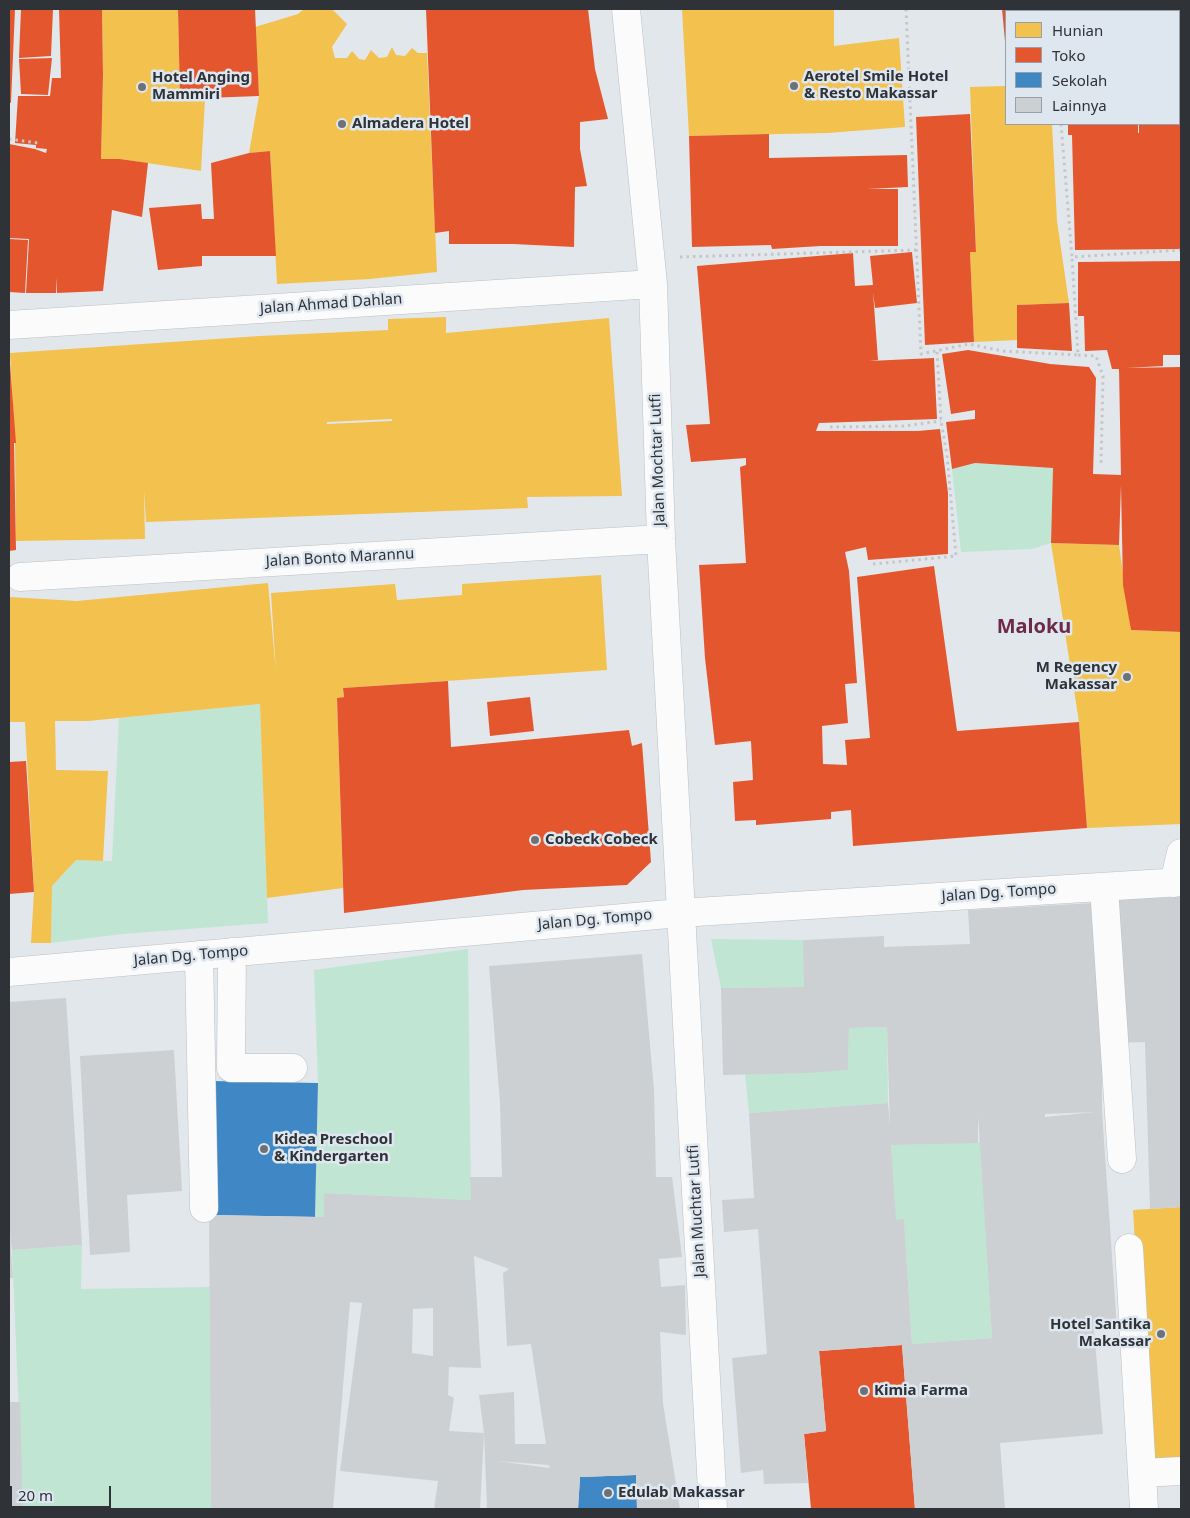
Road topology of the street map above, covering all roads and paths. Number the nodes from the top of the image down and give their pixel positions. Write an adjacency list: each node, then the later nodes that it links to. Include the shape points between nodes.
1 (626, 9): 9 (street, Jalan Mochtar Lutfi)
2 (906, 9): 6 (path)
3 (1061, 125): 8 (path)
4 (9, 139): 5 (path)
5 (38, 143)
6 (917, 250): 9 (path); 11 (path, via 921,354)
7 (1181, 250): 8 (path)
8 (1072, 256): 12 (path)
9 (652, 271): 10 (street, Jalan Ahmad Dahlan); 16 (street, Jalan Mochtar Lutfi)
10 (9, 325)
11 (937, 351): 12 (path, via 969,344 1002,351); 13 (path)
12 (1078, 355): 15 (path, via 1096,356 1103,376)
13 (941, 421): 14 (path, via 904,426); 17 (path, via 956,556)
14 (830, 427)
15 (1101, 464)
16 (660, 539): 18 (street, Jalan Bonto Marannu); 22 (street, Jalan Mochtar Lutfi)
17 (873, 564)
18 (20, 577)
19 (1181, 853): 20 (street)
20 (1178, 882): 21 (street, Jalan Dg. Tompo)
21 (1104, 887): 22 (street, Jalan Dg. Tompo); 27 (street)
22 (680, 913): 23 (street, Jalan Dg. Tompo); 32 (street, Jalan Muchtar Lutfi)
23 (232, 952): 24 (street, Jalan Dg. Tompo); 26 (street, via 231,1068)
24 (198, 955): 25 (street, Jalan Dg. Tompo); 28 (street)
25 (9, 972)
26 (293, 1068)
27 (1122, 1159)
28 (204, 1208)
29 (1130, 1248): 31 (street)
30 (1181, 1470): 31 (street)
31 (1142, 1473): 33 (street)
32 (713, 1509)
33 (1144, 1509)

